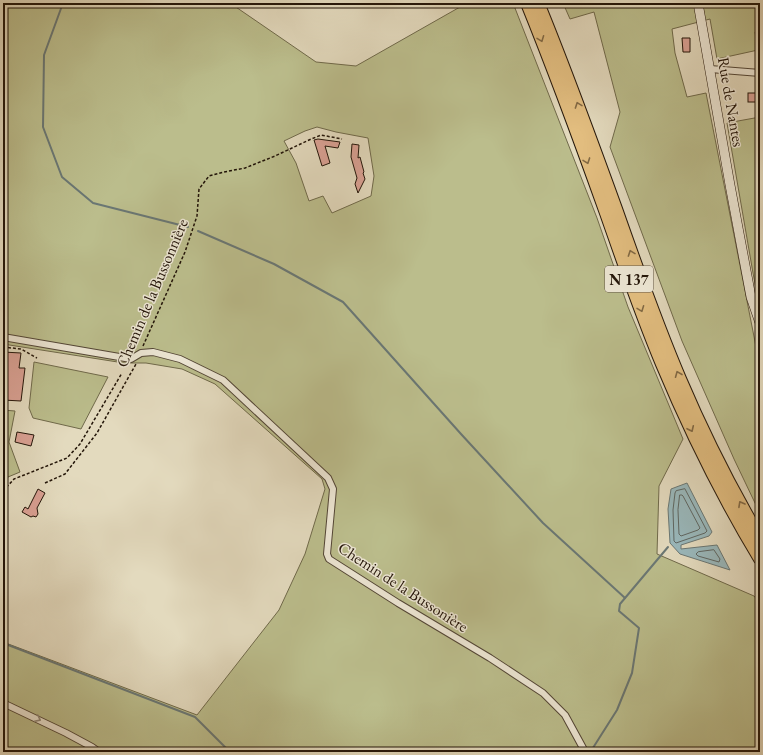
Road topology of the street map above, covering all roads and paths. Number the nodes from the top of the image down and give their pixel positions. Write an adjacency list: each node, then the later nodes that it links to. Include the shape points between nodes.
1 (527, 3): 16 (highway, N 137, one-way to 16, via 664,369 709,466)
2 (538, 3): 15 (highway, N 137, one-way to 2, via 723,471 680,379 640,279 585,124)
3 (698, 3): 4 (main road, Rue de Nantes)
4 (710, 69): 5 (street); 7 (main road, Rue de Nantes, via 751,297)
5 (760, 73)
6 (342, 139): 10 (path, Chemin de la Bussonnière, via 321,135 244,168 210,176 199,189 197,216 185,252)
7 (760, 323)
8 (3, 337): 10 (street, via 131,359)
9 (3, 347): 11 (path, via 21,349)
10 (140, 353): 13 (path, Chemin de la Bussonnière, via 97,433 65,474); 19 (street, Chemin de la Bussonière, via 153,352 180,359 223,380 328,478 333,489 327,554 329,559 543,693 565,715)
11 (37, 358)
12 (122, 373): 14 (path, via 80,444 67,458 14,479)
13 (45, 482)
14 (3, 491)
15 (760, 538)
16 (760, 559)
17 (3, 703): 18 (street, one-way to 18)
18 (99, 752)
19 (584, 752)

